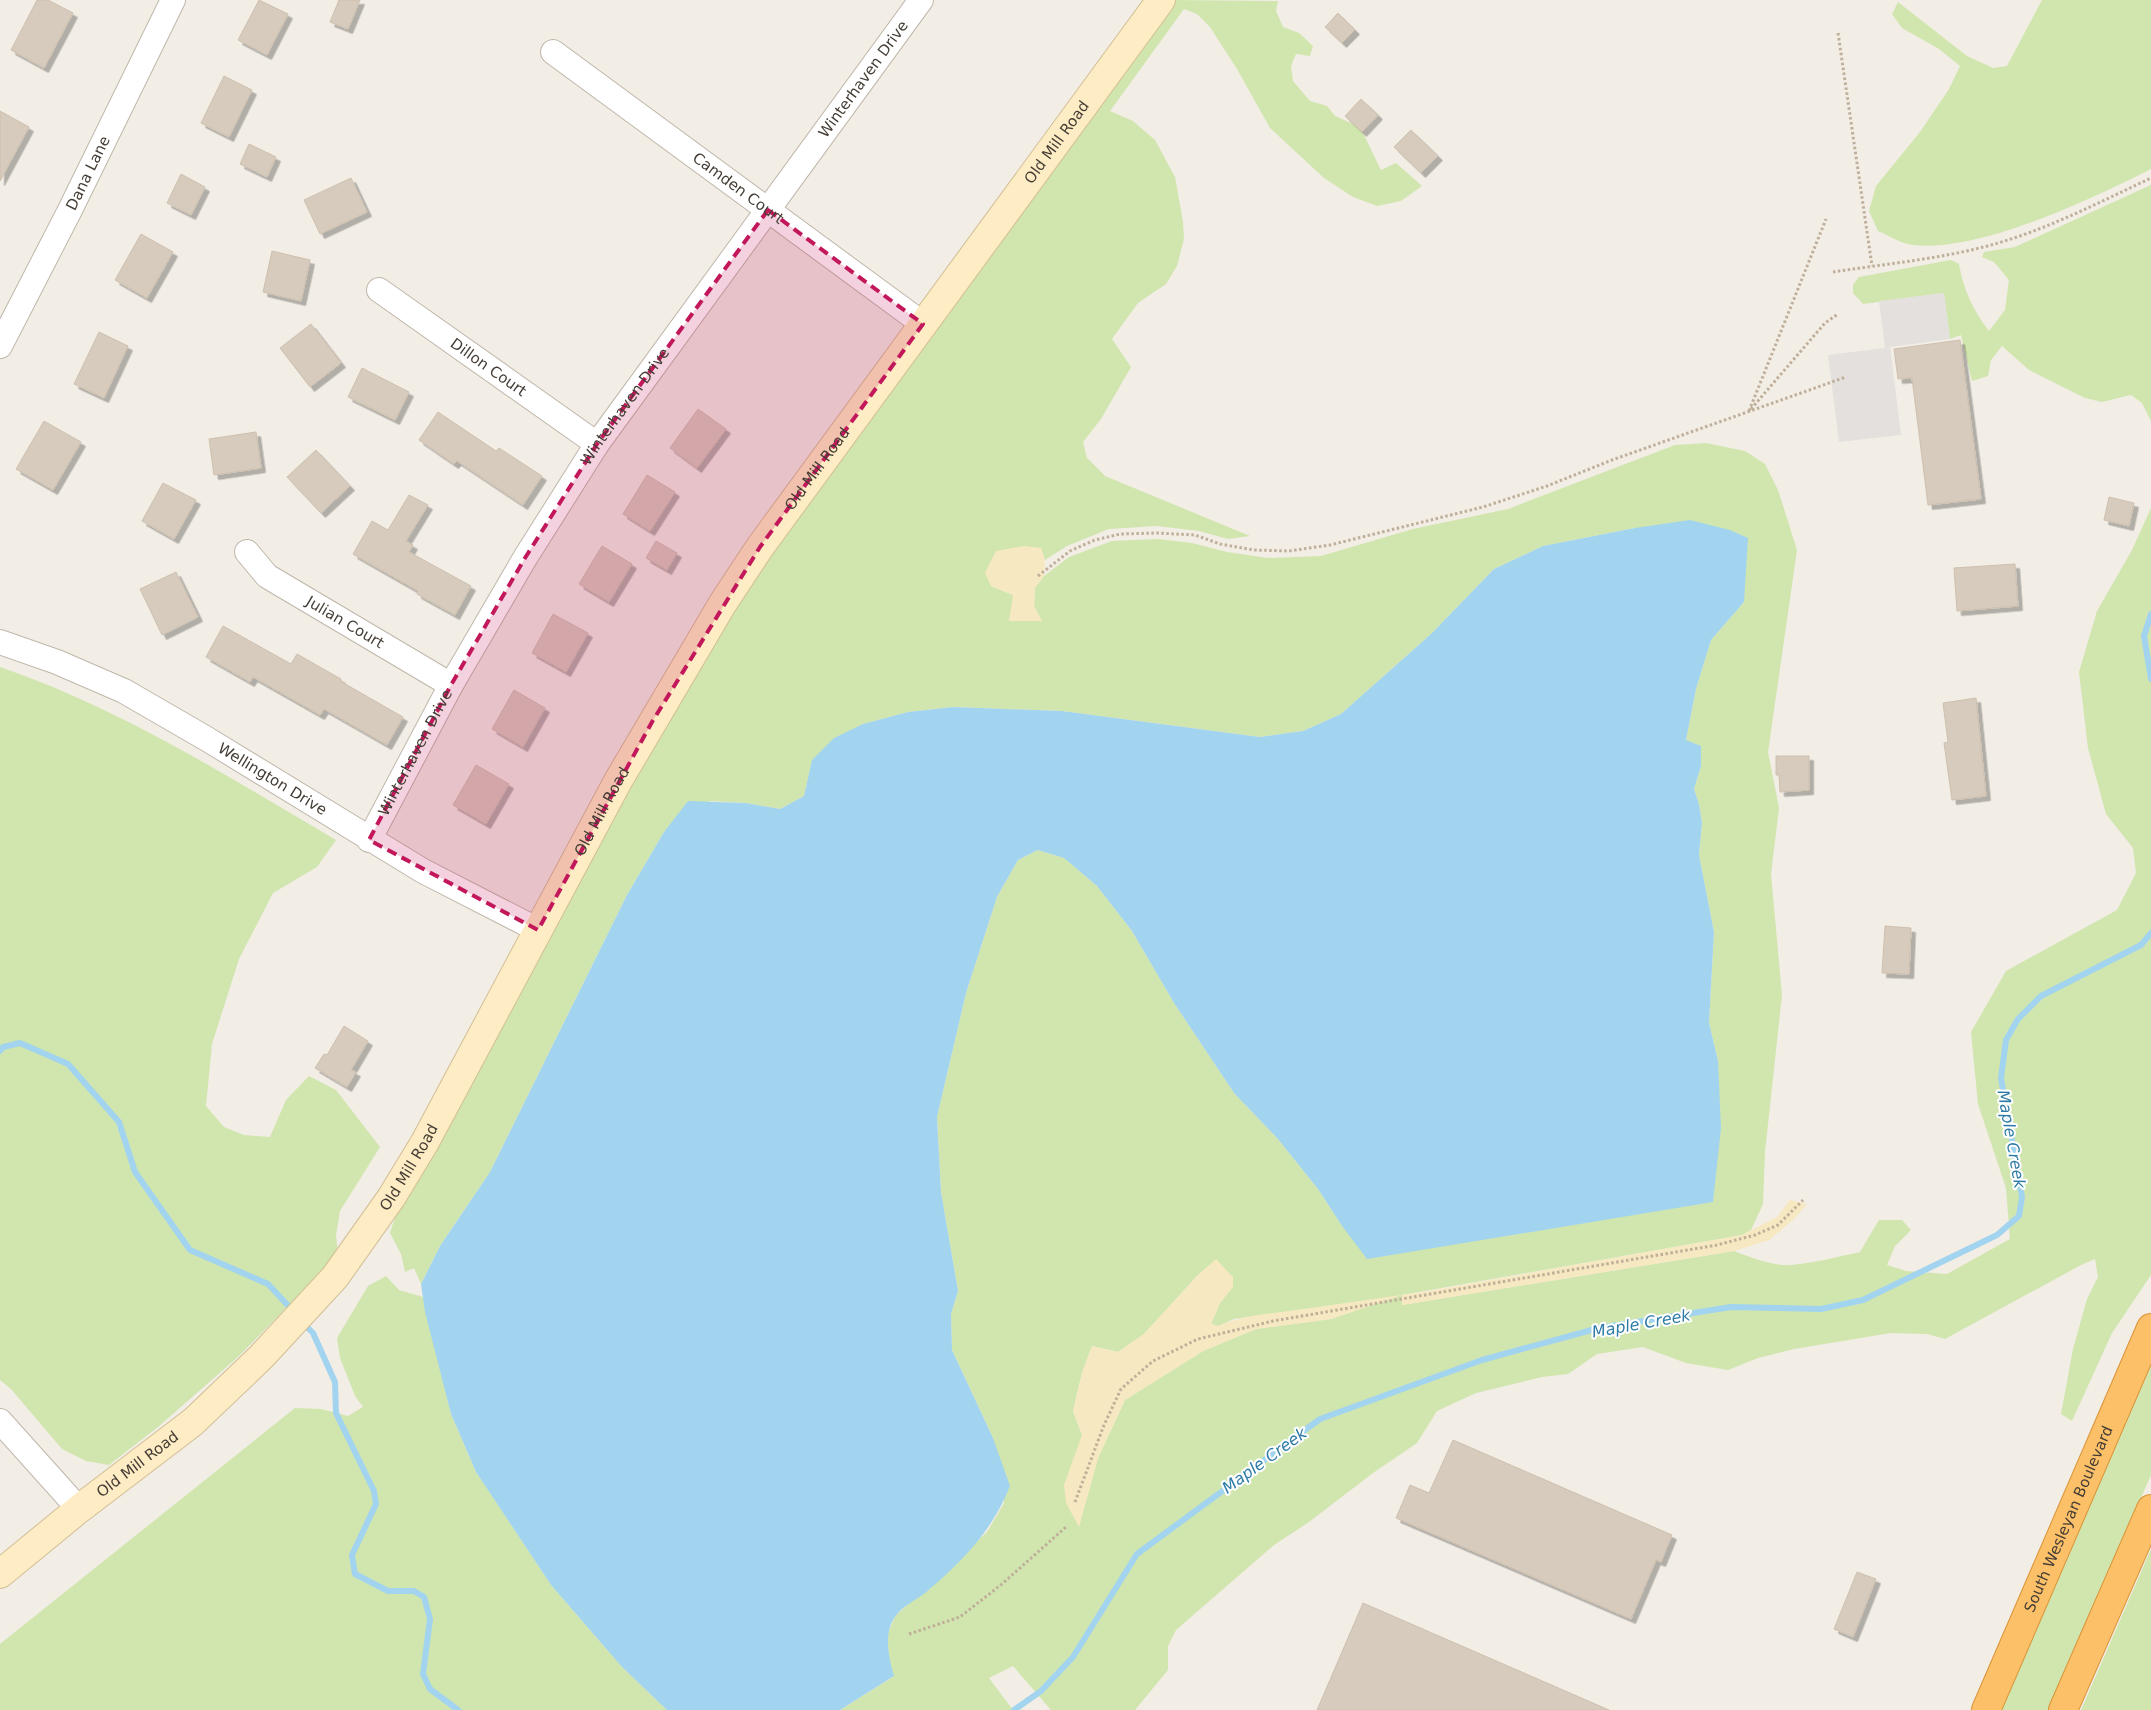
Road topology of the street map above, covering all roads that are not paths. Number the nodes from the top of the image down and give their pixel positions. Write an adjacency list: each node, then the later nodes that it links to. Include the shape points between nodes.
1 (173, 0): 8 (street, Dana Lane, via 75,202)
2 (921, 0): 5 (street, Winterhaven Drive)
3 (1161, 0): 7 (street, Old Mill Road)
4 (553, 52): 5 (street, Camden Court)
5 (768, 210): 7 (street, Camden Court); 9 (street, Winterhaven Drive)
6 (378, 290): 9 (street, Dillon Court)
7 (923, 324): 14 (street, Old Mill Road, via 798,492 729,595 618,781)
8 (0, 346)
9 (597, 444): 12 (street, Winterhaven Drive)
10 (247, 552): 12 (street, Julian Court, via 267,576)
11 (0, 642): 13 (street, Wellington Drive, via 58,662 124,692 207,739)
12 (450, 685): 13 (street, Winterhaven Drive)
13 (369, 840): 14 (street, Wellington Drive)
14 (538, 930): 17 (street, Old Mill Road, via 425,1142 392,1198 335,1277 261,1357 193,1422)
15 (2151, 1328): 20 (highway, South Wesleyan Boulevard)
16 (0, 1421): 17 (street)
17 (79, 1509): 19 (street, Old Mill Road)
18 (2151, 1509): 21 (highway)
19 (0, 1574)
20 (1986, 1710)
21 (2063, 1710)

